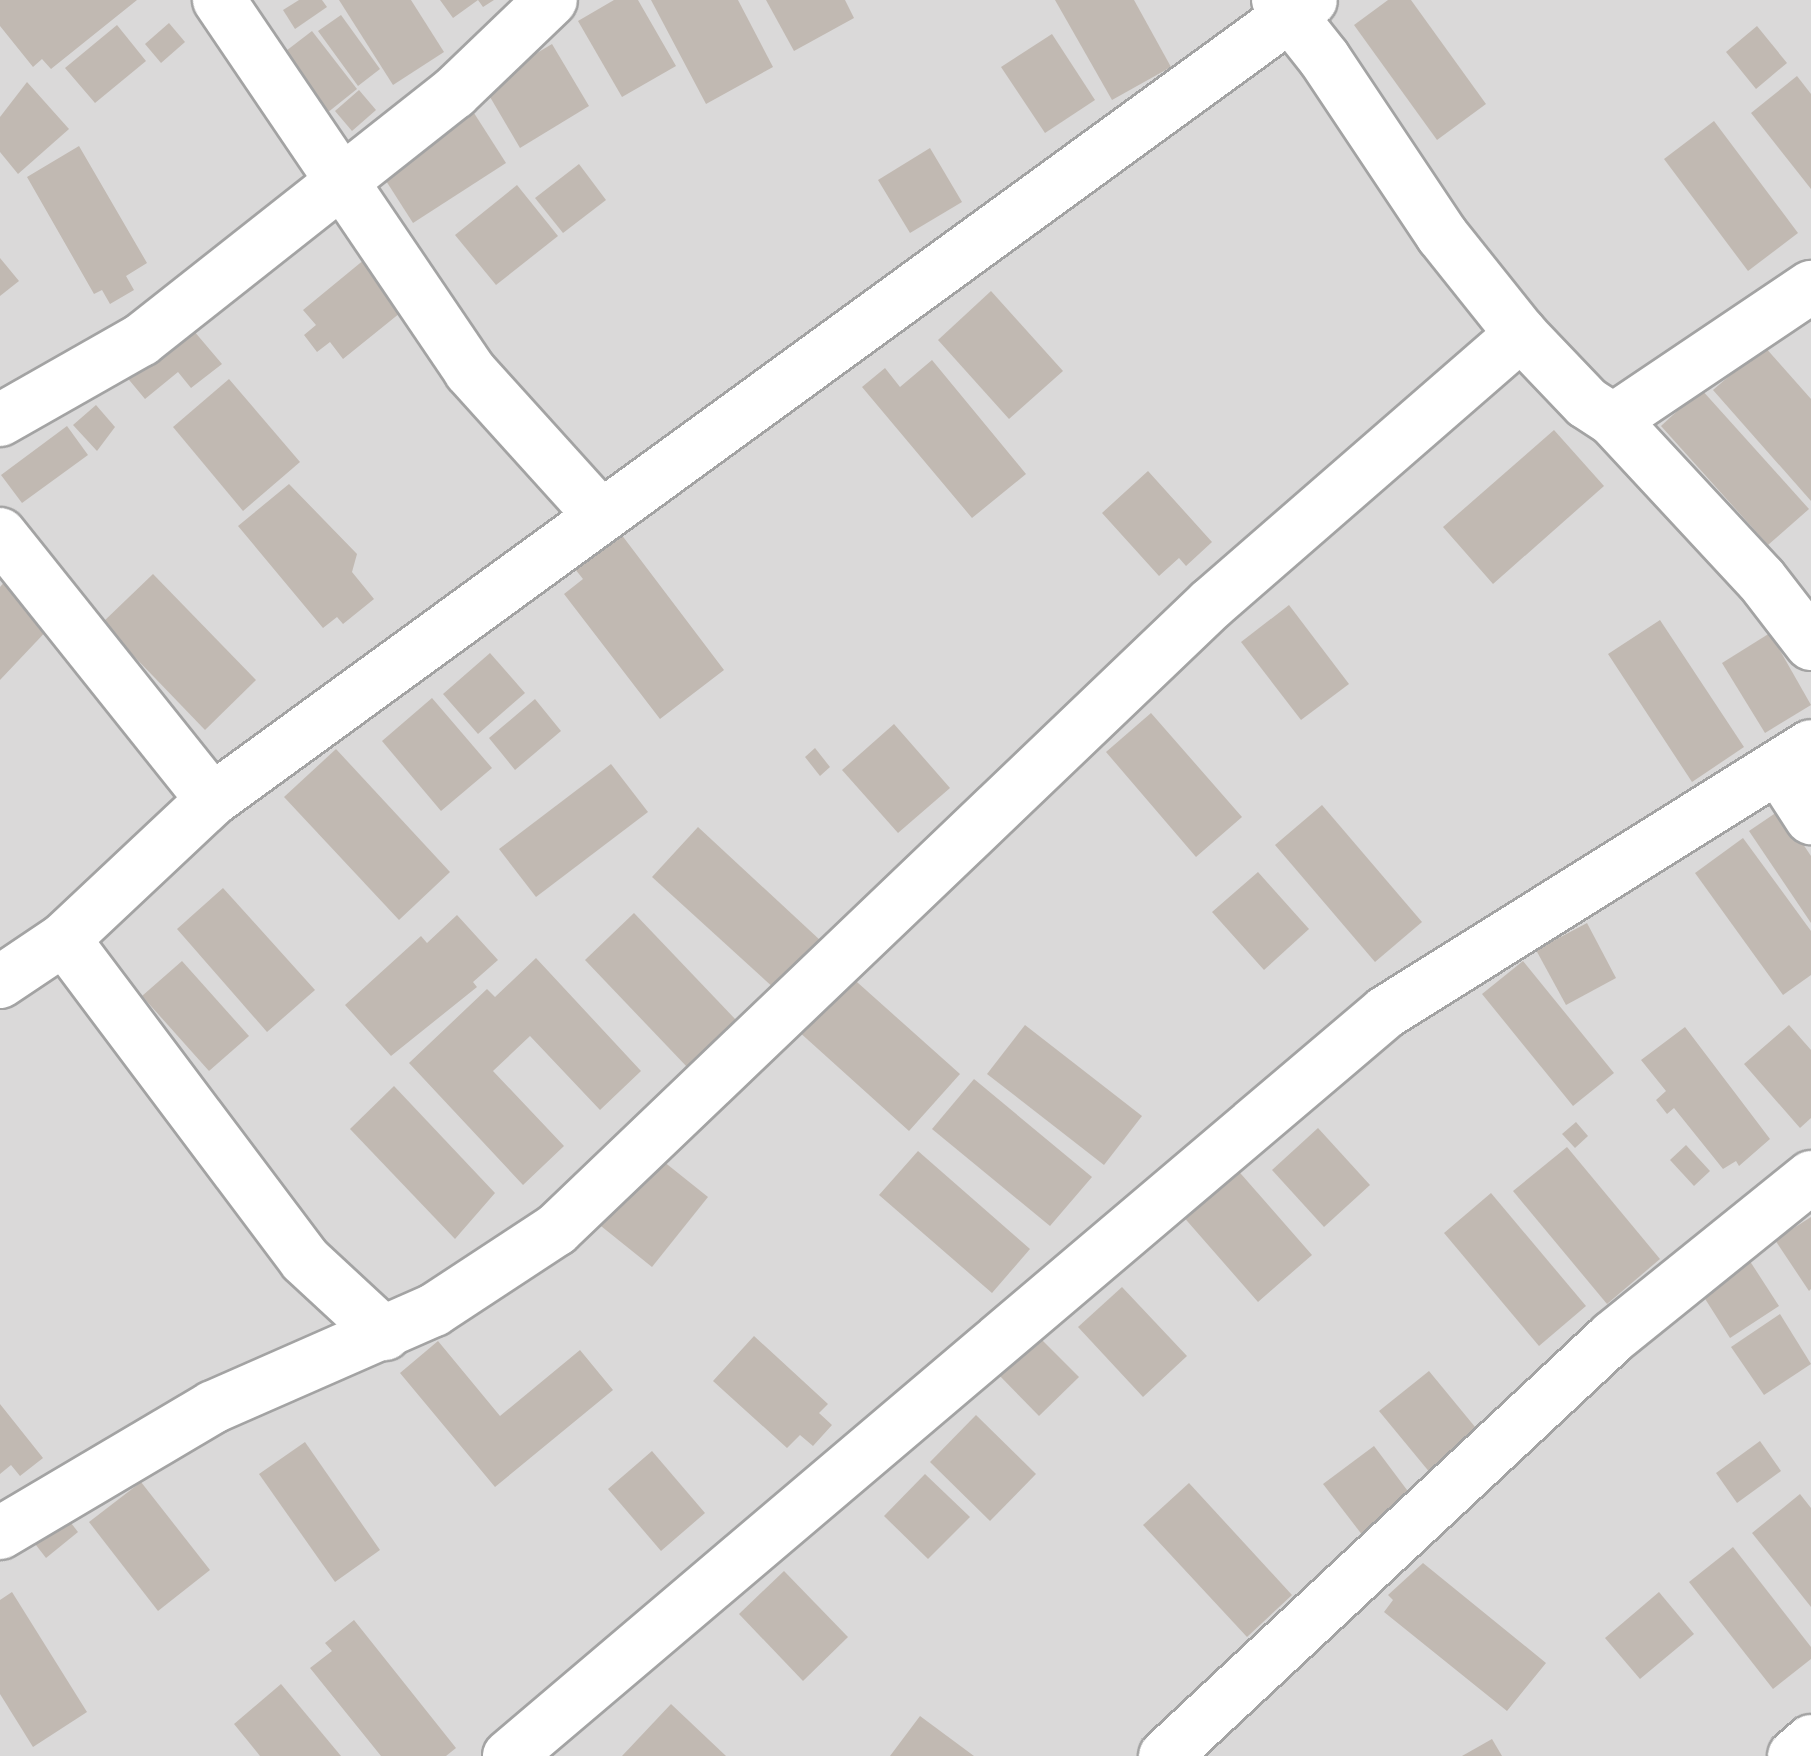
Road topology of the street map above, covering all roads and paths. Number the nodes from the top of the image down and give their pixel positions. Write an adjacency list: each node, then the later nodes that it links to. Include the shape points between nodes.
1 (219, 0): 4 (street)
2 (550, 0): 4 (street, via 454,93)
3 (1292, 6): 6 (street, via 1442,236); 9 (street)
4 (345, 182): 7 (street, via 142,340); 9 (street, via 470,371)
5 (1811, 287): 8 (street)
6 (1521, 334): 8 (street, via 1587,403); 18 (street, via 1212,603 556,1230)
7 (0, 420)
8 (1613, 420): 11 (street, via 1761,579)
9 (601, 516): 13 (street)
10 (0, 534): 13 (street)
11 (1811, 644)
12 (1795, 756): 14 (street); 21 (street, via 1386,1012)
13 (212, 800): 15 (street)
14 (1811, 818)
15 (64, 939): 16 (street); 18 (street, via 305,1260)
16 (0, 982)
17 (1811, 1177): 22 (street, via 1614,1337)
18 (385, 1334): 19 (street, via 212,1406)
19 (0, 1532)
20 (1811, 1741): 23 (street)
21 (508, 1756)
22 (1164, 1756)
23 (1794, 1756)

